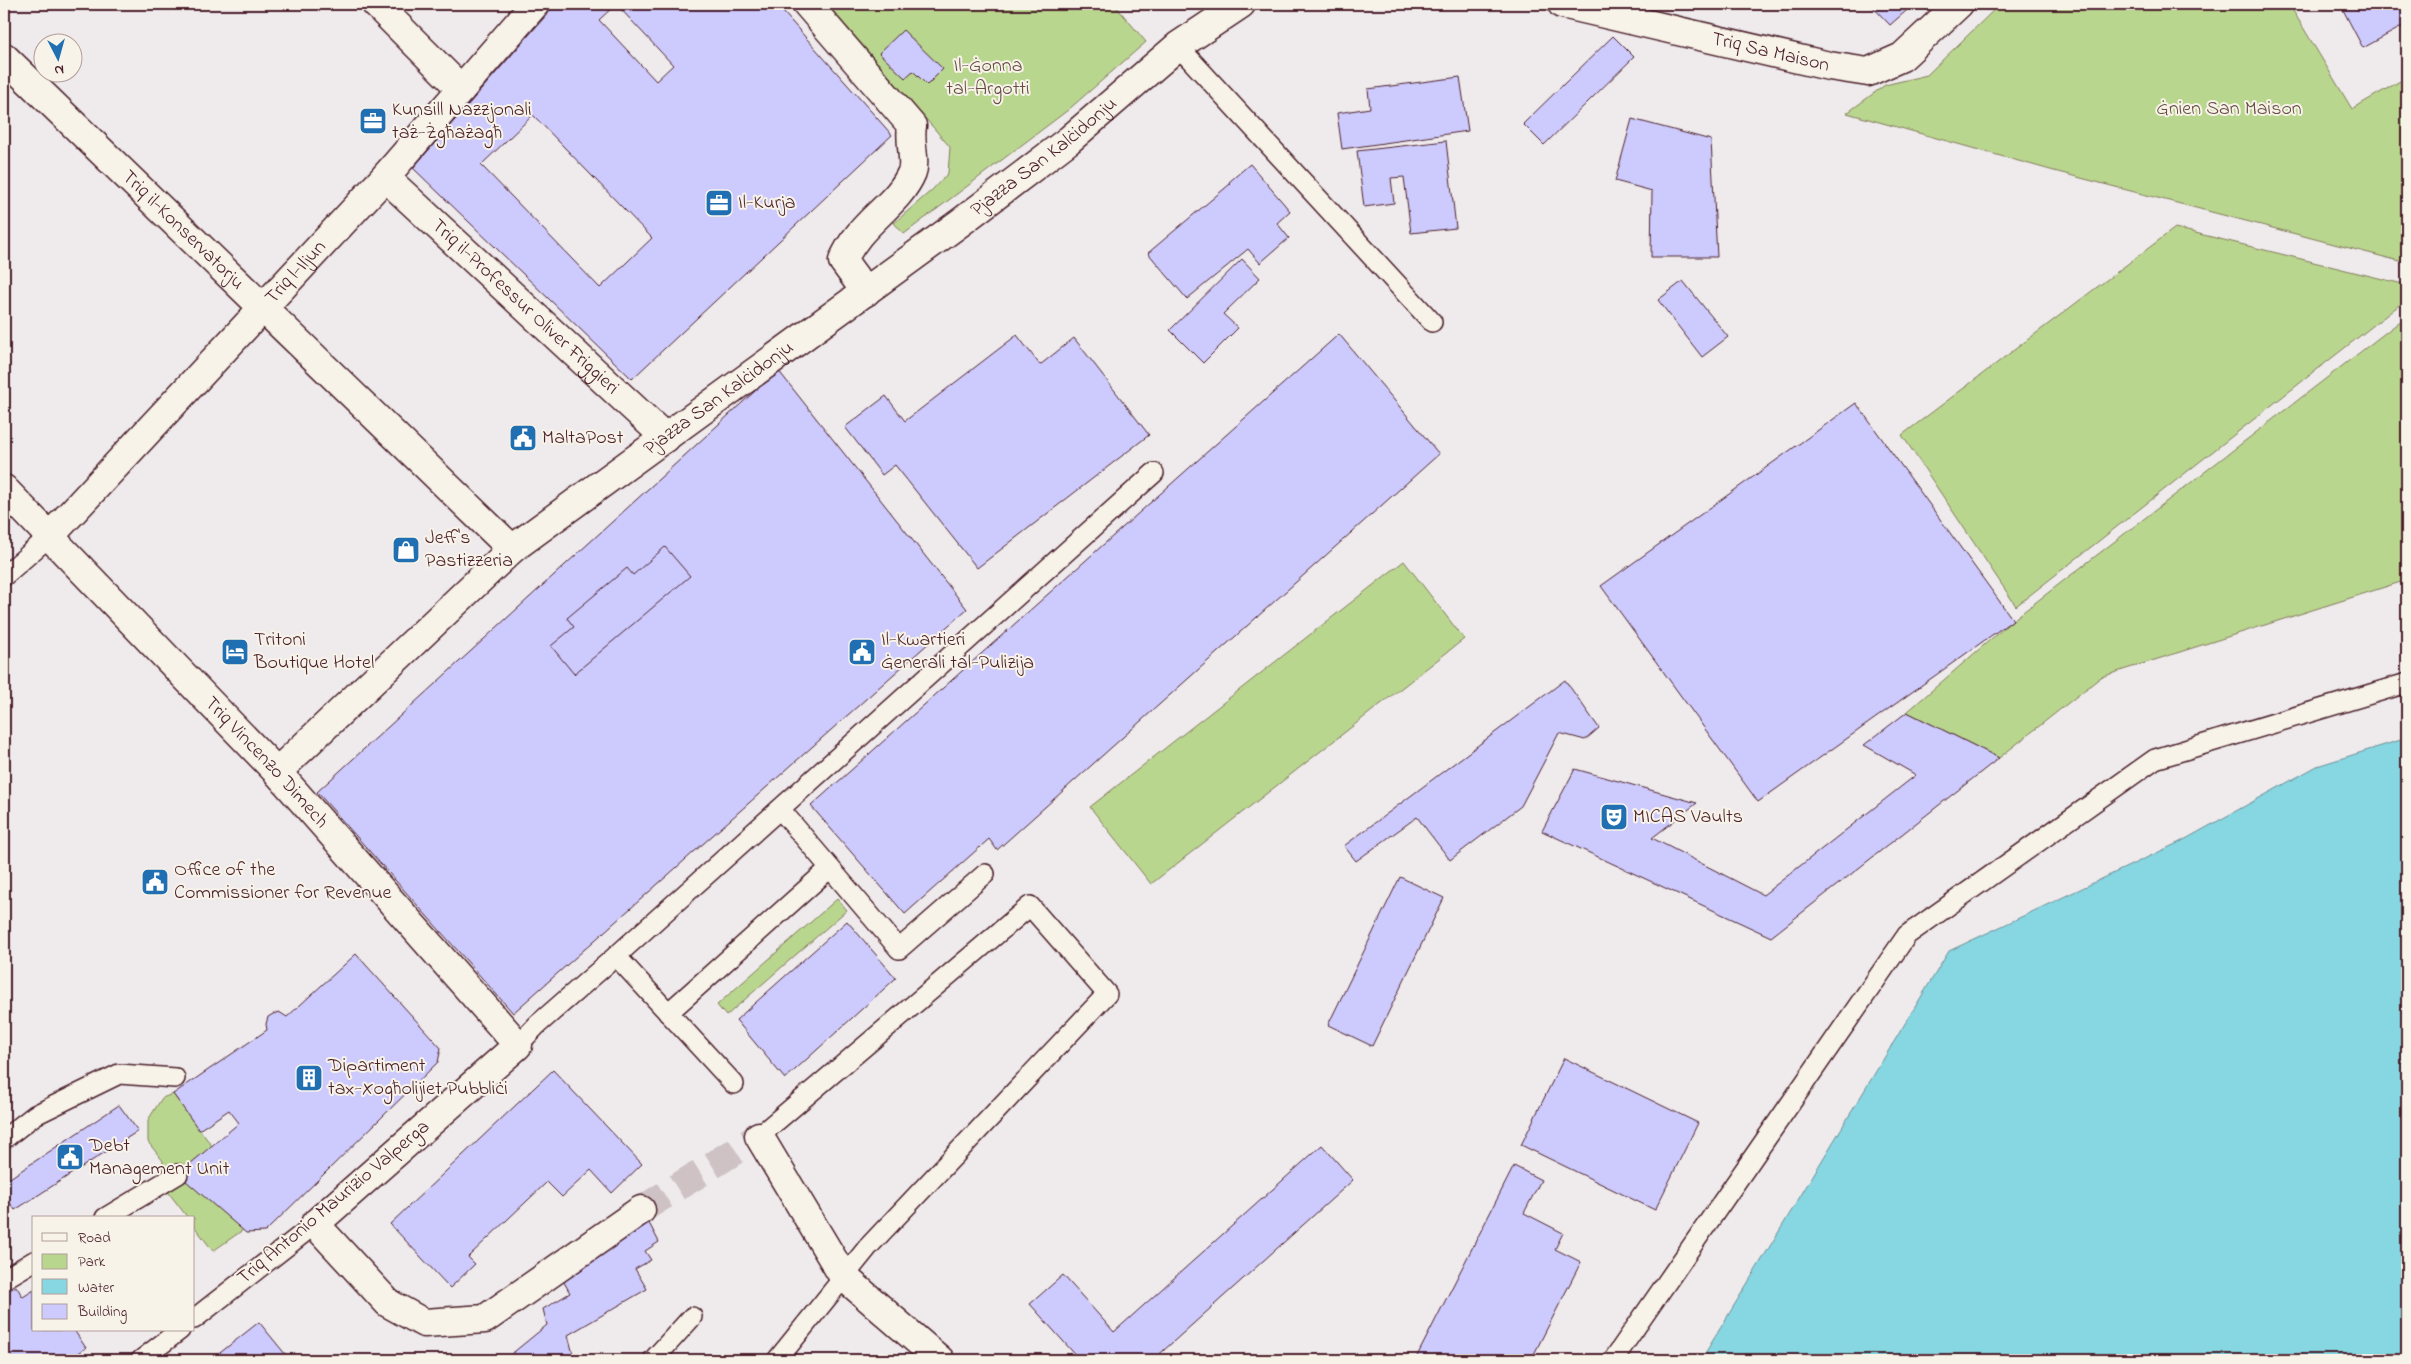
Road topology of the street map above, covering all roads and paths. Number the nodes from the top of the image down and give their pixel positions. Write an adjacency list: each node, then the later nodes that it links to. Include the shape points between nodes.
1 (376, 4): 9 (street)
2 (535, 4): 9 (street, Triq l-Iljun)
3 (807, 4): 11 (street, via 912,126 909,139 913,170 906,184 857,235 843,261)
4 (1241, 4): 7 (street)
5 (1562, 4): 6 (street, Triq Sa Maison, via 1829,66 1868,72 1902,57)
6 (1959, 4)
7 (1178, 46): 11 (street, Pjazza San Kalċidonju, via 1069,140); 13 (lane)
8 (4, 56): 12 (street, Triq il-Konservatorju)
9 (461, 89): 10 (street, Triq l-Iljun)
10 (384, 177): 12 (street, Triq l-Iljun); 14 (street, Triq il-Professur Oliver Friggieri)
11 (866, 292): 14 (street, Pjazza San Kalċidonju)
12 (263, 308): 17 (street, Triq l-Iljun); 18 (street, Triq il-Konservatorju)
13 (1432, 322)
14 (666, 438): 18 (street, Pjazza San Kalċidonju)
15 (1154, 473): 22 (lane)
16 (4, 489): 17 (street, Triq Vincenzo Dimech)
17 (51, 535): 19 (lane); 21 (street, Triq Vincenzo Dimech)
18 (512, 549): 21 (street, Pjazza San Kalċidonju)
19 (4, 576)
20 (2407, 683): 46 (lane, via 2155,759 1907,935)
21 (277, 772): 27 (street, Triq Vincenzo Dimech)
22 (780, 809): 23 (lane); 25 (lane)
23 (830, 868): 24 (lane, via 899,948); 26 (lane)
24 (985, 874)
25 (616, 956): 26 (lane); 27 (lane, via 537,1024)
26 (668, 1013): 29 (lane)
27 (518, 1045): 35 (street, Triq Antonio Maurizio Valperga)
28 (175, 1078): 31 (lane, via 119,1074 35,1115)
29 (734, 1084)
30 (759, 1136): 37 (street); 37 (lane, via 1030,906 1107,994)
31 (4, 1139)
32 (178, 1174): 34 (lane)
33 (641, 1210): 35 (street, via 485,1319 424,1323 388,1303)
34 (108, 1216)
35 (315, 1224): 40 (lane, Triq Antonio Maurizio Valperga)
36 (32, 1262): 38 (lane)
37 (843, 1276): 44 (lane); 45 (street)
38 (4, 1279)
39 (692, 1317): 43 (lane)
40 (195, 1318)
41 (177, 1332): 42 (lane)
42 (142, 1360)
43 (653, 1360)
44 (777, 1360)
45 (940, 1360)
46 (1613, 1360)

